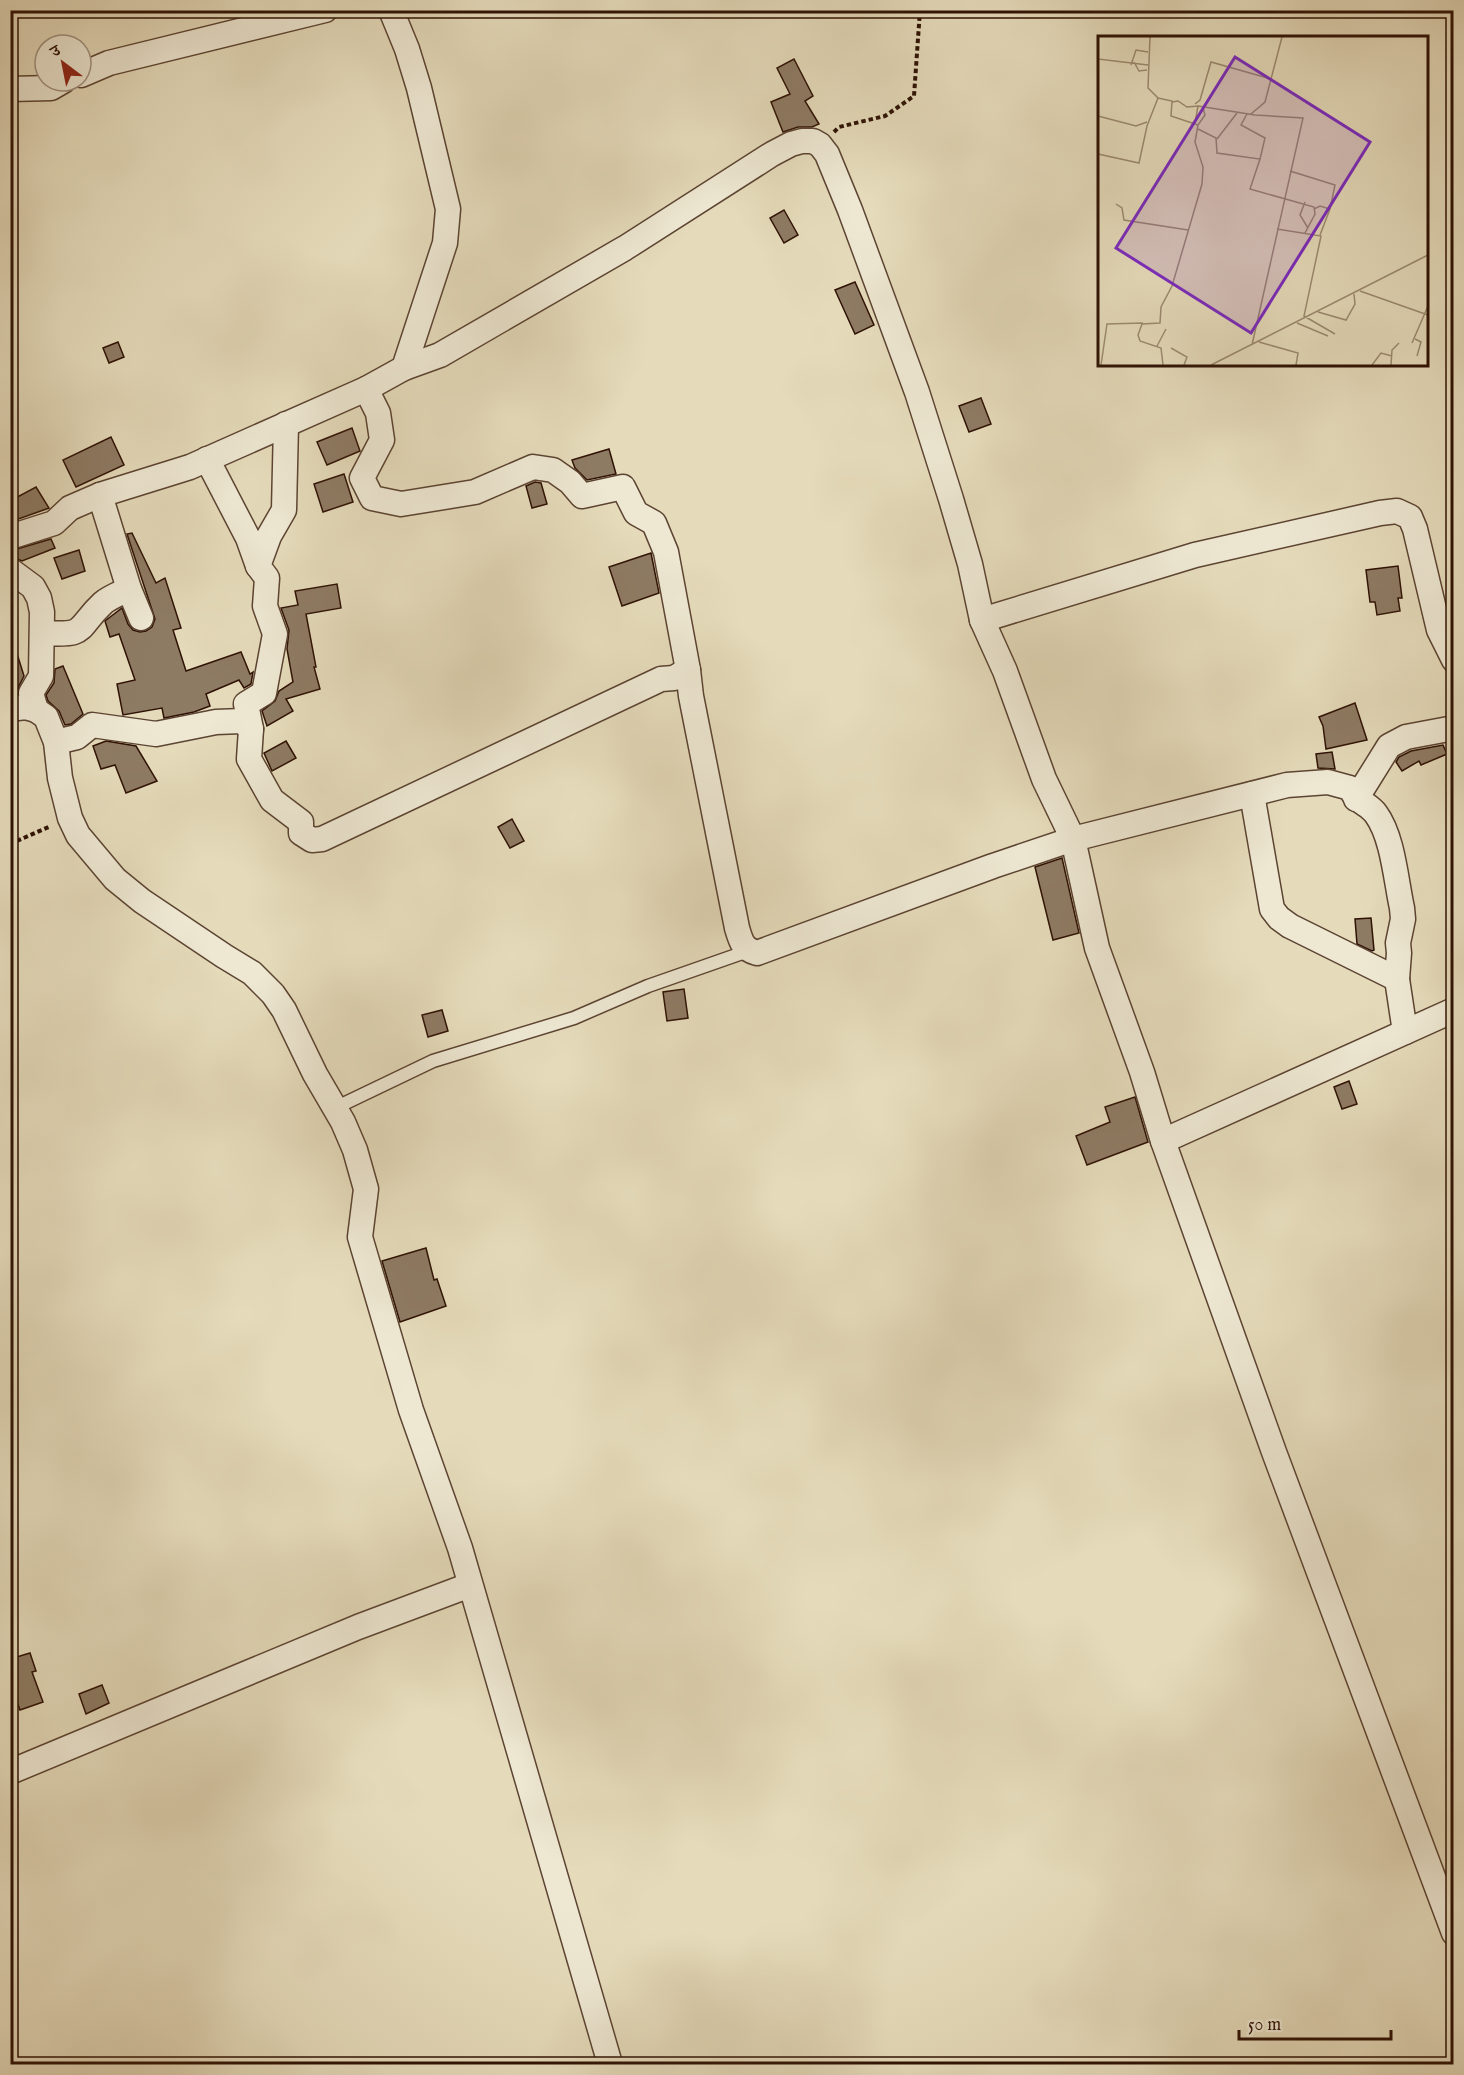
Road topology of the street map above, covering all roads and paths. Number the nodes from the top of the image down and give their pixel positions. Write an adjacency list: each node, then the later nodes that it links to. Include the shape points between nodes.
1 (325, 10): 4 (street)
2 (391, 10): 8 (street, via 419,88 448,208)
3 (920, 10): 7 (path, via 914,96 885,116 839,127)
4 (93, 70)
5 (33, 88): 6 (street)
6 (10, 89)
7 (820, 145): 8 (street, via 802,141 771,154 625,248); 18 (street, via 850,210 917,392 970,564)
8 (422, 362): 9 (street)
9 (366, 389): 10 (street); 21 (street, via 378,413 382,440 362,478 372,498 401,504 475,492 533,467 553,470 582,496 623,487 636,513 654,523 666,552)
10 (286, 424): 11 (street); 14 (street, via 285,510 269,536)
11 (207, 459): 12 (street); 14 (street, via 248,538)
12 (100, 495): 13 (street, via 70,508 54,523); 16 (street)
13 (10, 537)
14 (258, 566): 25 (street, via 267,578 265,606 275,634 264,693 246,704)
15 (10, 570): 19 (street, via 33,587 39,598)
16 (129, 589): 17 (street); 19 (street, via 104,601 79,631)
17 (141, 618)
18 (982, 620): 20 (street, via 1195,555 1397,512 1410,517 1439,630); 30 (street, via 1044,779)
19 (43, 633): 23 (street, via 41,676 31,693)
20 (1454, 660)
21 (688, 670): 25 (street, via 322,839 312,840 272,800 249,759); 32 (street, via 737,928)
22 (10, 710): 23 (street)
23 (36, 710): 26 (street, via 46,717)
24 (1454, 728): 28 (street, via 1406,737 1389,746)
25 (251, 729): 26 (street, via 242,721 232,720 156,734 92,725 77,737)
26 (56, 742): 29 (street)
27 (1251, 794): 28 (street, via 1287,785 1328,782 1350,788); 30 (street); 33 (street, via 1269,898 1279,918)
28 (1356, 799): 33 (street, via 1375,813 1387,839 1403,919)
29 (70, 818): 31 (path); 36 (street, via 78,835 115,879 252,973 273,994)
30 (1073, 839): 32 (street, via 772,949); 37 (street, via 1097,948)
31 (10, 844)
32 (748, 951): 36 (lane, via 648,986 574,1018 434,1060)
33 (1397, 979): 35 (street)
34 (1454, 1010): 35 (street)
35 (1405, 1032): 37 (street)
36 (335, 1108): 38 (street, via 355,1150 366,1189 360,1237 411,1410)
37 (1163, 1141): 40 (street)
38 (470, 1585): 39 (street, via 358,1627); 41 (street)
39 (10, 1772)
40 (1454, 1934)
41 (610, 2064)

